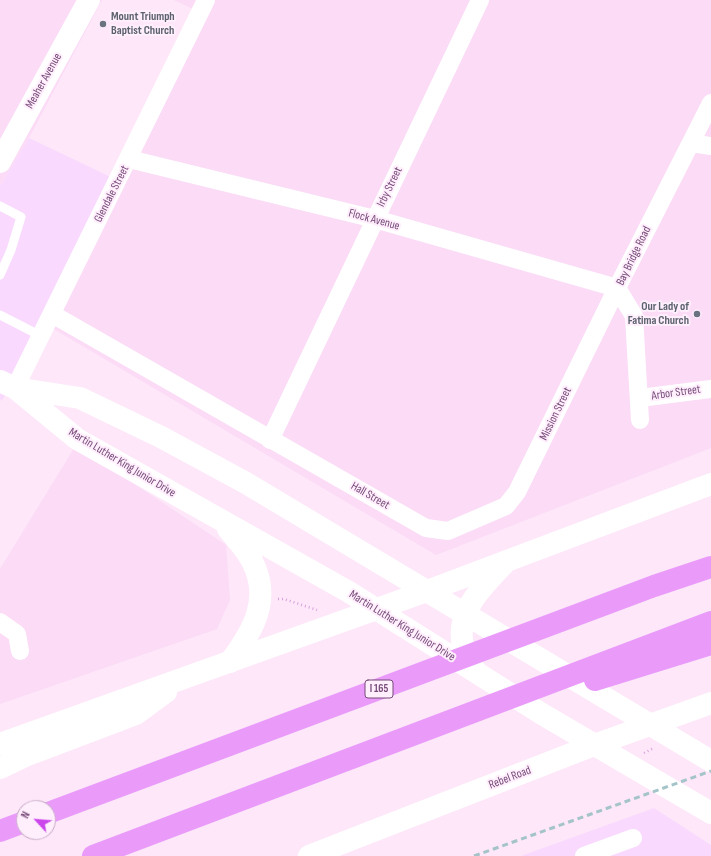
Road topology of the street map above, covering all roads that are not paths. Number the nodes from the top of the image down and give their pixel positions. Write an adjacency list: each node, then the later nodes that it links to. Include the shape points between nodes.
1 (89, 0): 8 (street, Meaher Avenue)
2 (206, 0): 7 (street, Glendale Street)
3 (480, 0): 10 (street, Irby Street)
4 (711, 102): 5 (street, Bay Bridge Road)
5 (691, 143): 6 (street); 12 (street, Bay Bridge Road)
6 (711, 146)
7 (129, 159): 10 (street, Flock Avenue); 13 (street, Glendale Street)
8 (0, 162)
9 (0, 206): 11 (lane, via 21,217)
10 (375, 219): 12 (street, Flock Avenue); 20 (street, Irby Street)
11 (0, 275)
12 (617, 288): 18 (street, Bay Bridge Road, via 634,316); 22 (street, Mission Street, via 518,492 506,506)
13 (52, 314): 15 (street, Glendale Street); 20 (street, Hall Street)
14 (0, 315): 15 (lane)
15 (41, 336): 16 (street, Glendale Street)
16 (8, 384): 23 (street, Martin Luther King Junior Drive, via 77,439); 28 (street, via 80,398 161,437 246,483)
17 (711, 388): 18 (street, Arbor Street)
18 (640, 398): 19 (street, Bay Bridge Road)
19 (640, 420)
20 (270, 440): 22 (street, Hall Street, via 426,528 448,531)
21 (711, 484): 25 (street)
22 (474, 520)
23 (223, 521): 29 (street, Martin Luther King Junior Drive); 35 (street, via 252,560 258,575 261,598 256,620 247,639)
24 (711, 560): 27 (highway)
25 (506, 561): 28 (street); 30 (street, via 479,592)
26 (711, 567): 27 (highway, I 165)
27 (654, 586): 45 (highway, I 165)
28 (426, 591): 29 (street); 30 (street)
29 (375, 609): 35 (street); 36 (street, Martin Luther King Junior Drive)
30 (465, 615): 36 (street, via 461,633 464,650); 39 (street)
31 (0, 622): 34 (street, via 17,634)
32 (711, 622): 41 (highway)
33 (711, 644): 41 (highway)
34 (20, 651)
35 (230, 662): 37 (street)
36 (476, 672): 42 (street, Martin Luther King Junior Drive)
37 (185, 679): 40 (street); 44 (street, via 136,714)
38 (711, 703): 39 (street, Rebel Road)
39 (650, 725): 42 (street, Rebel Road); 43 (street)
40 (0, 744)
41 (390, 744): 50 (highway)
42 (594, 745): 46 (street, Martin Luther King Junior Drive); 51 (street, Rebel Road)
43 (711, 761)
44 (0, 768)
45 (56, 810)
46 (711, 813)
47 (16, 825): 48 (highway)
48 (0, 831)
49 (633, 838): 52 (street)
50 (93, 856)
51 (309, 856)
52 (584, 856)

